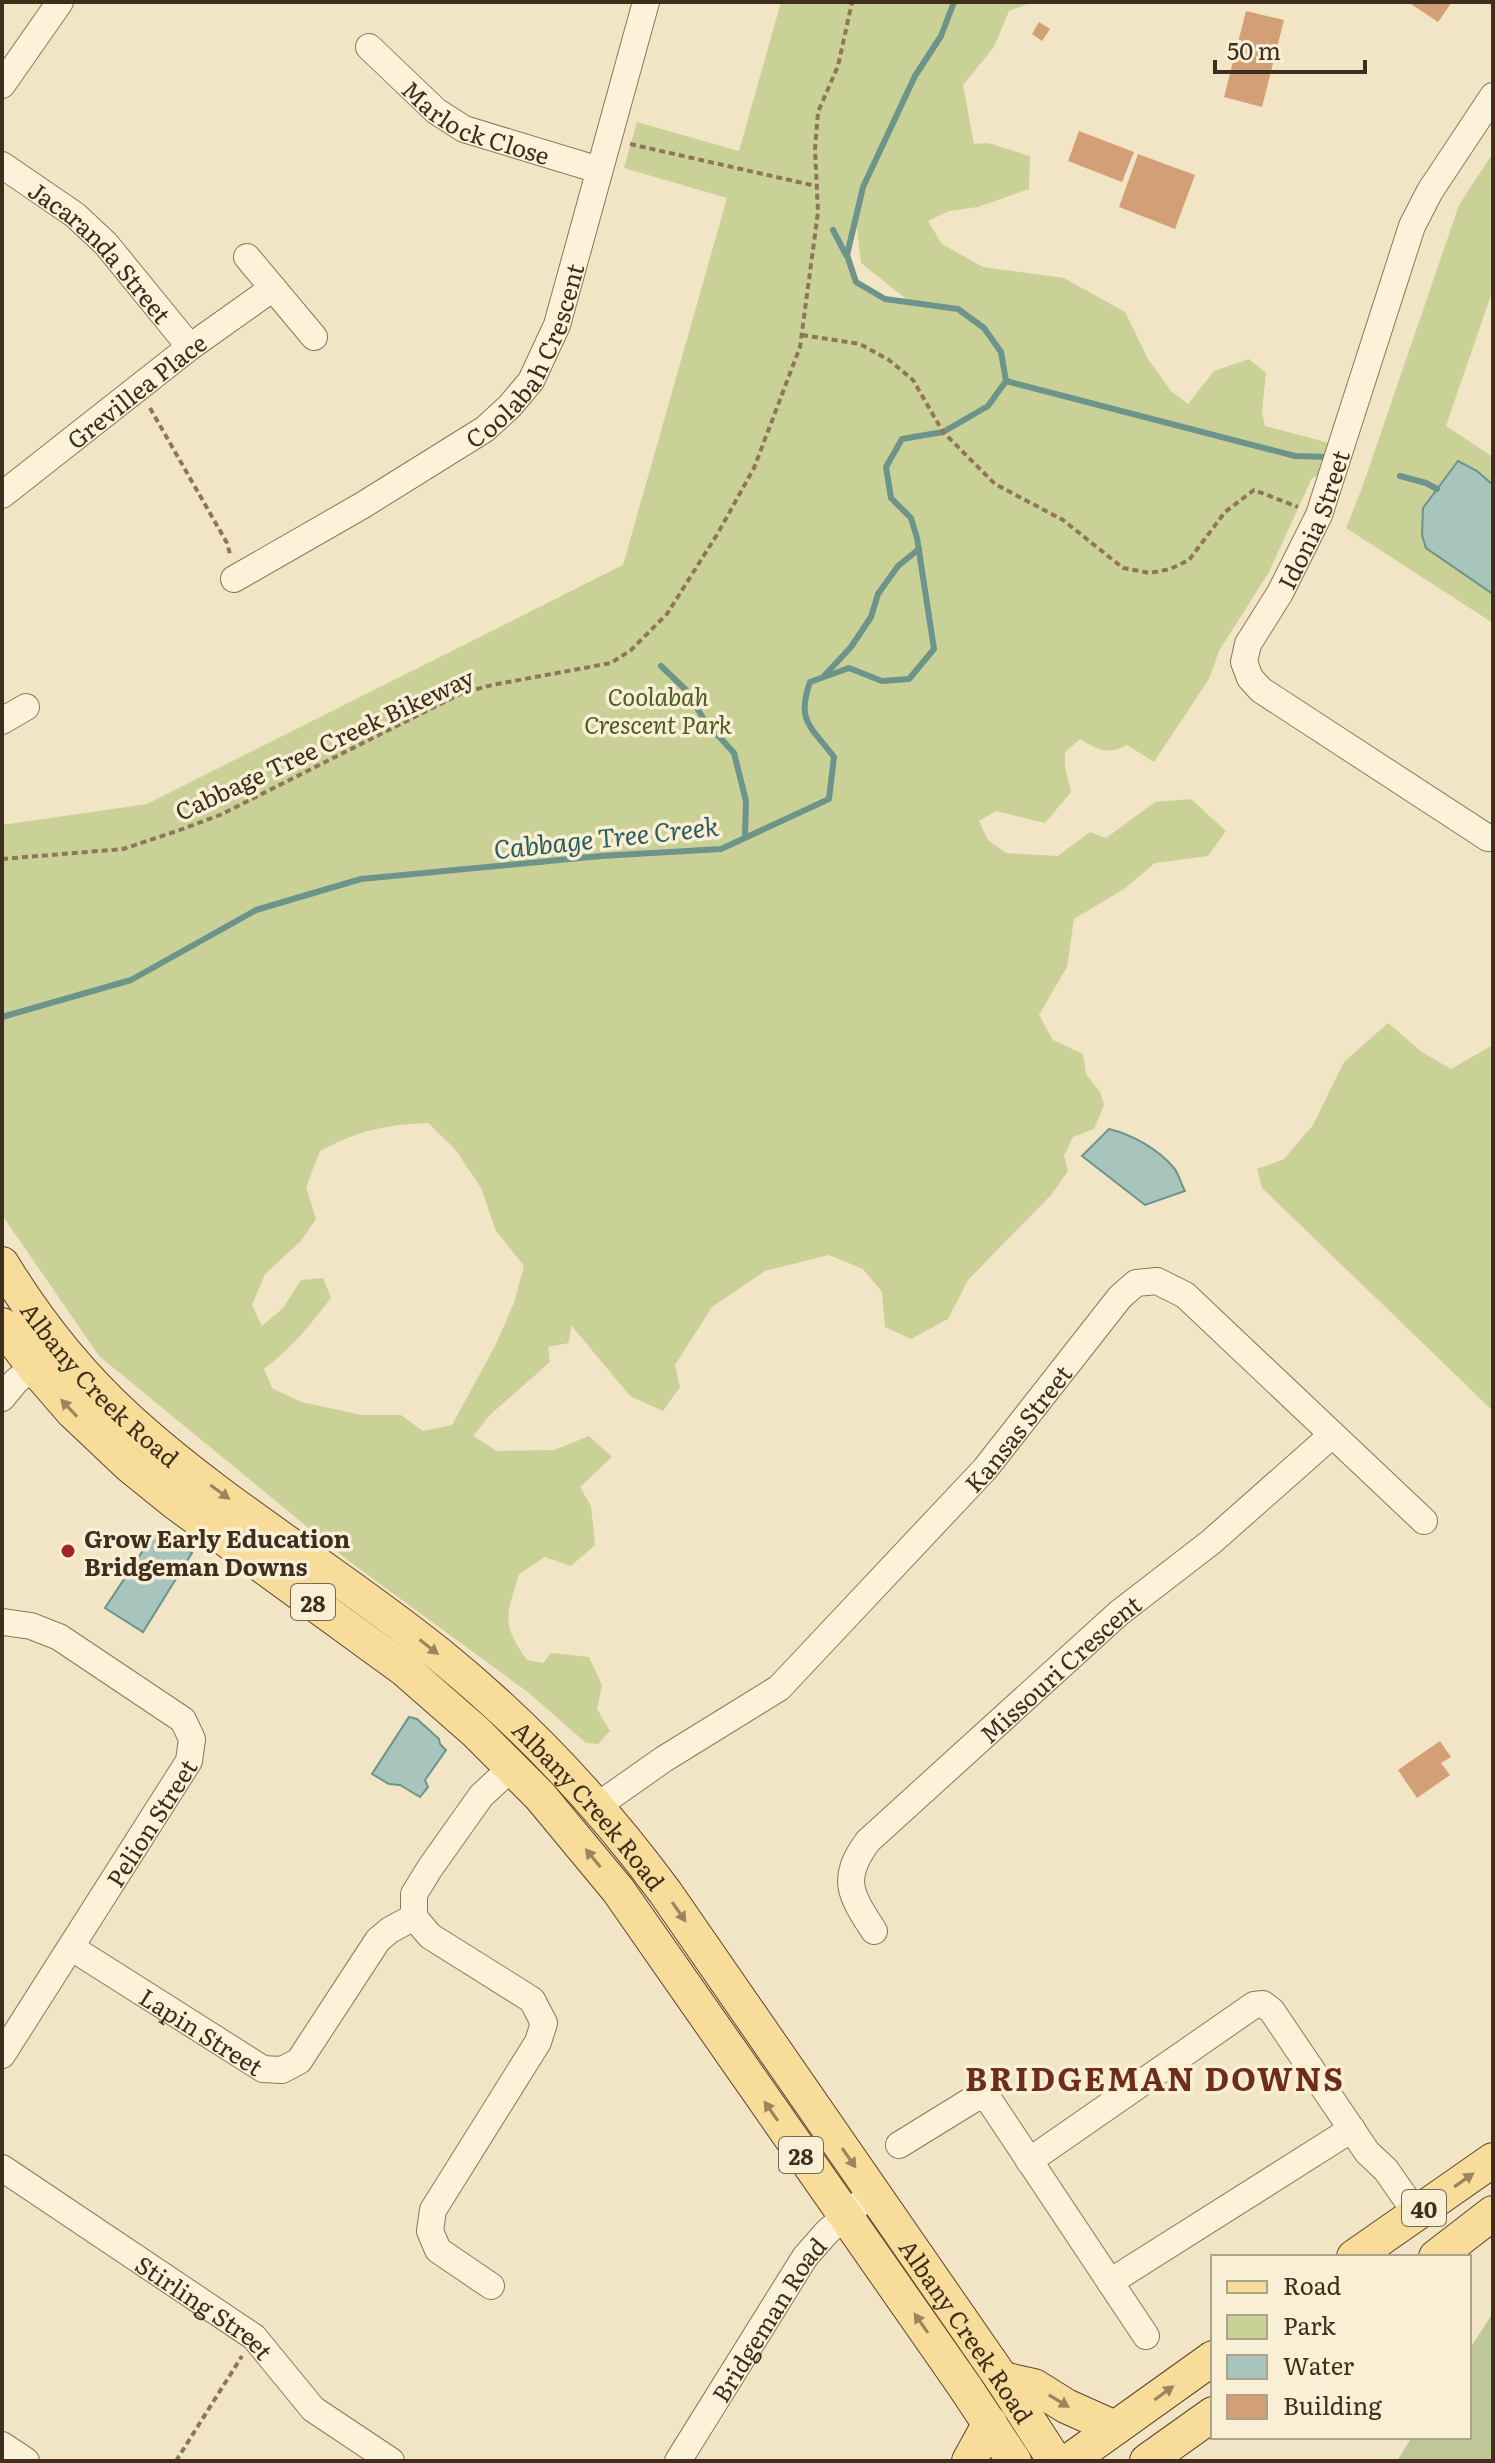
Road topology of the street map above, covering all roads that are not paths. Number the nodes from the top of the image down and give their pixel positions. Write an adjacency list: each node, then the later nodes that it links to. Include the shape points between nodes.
1 (60, 2): 4 (street)
2 (646, 2): 7 (street, Coolabah Crescent)
3 (369, 47): 7 (street, Marlock Close, via 436,111 464,129)
4 (2, 85)
5 (1493, 96): 16 (street, Idonia Street, via 1412,226 1319,515 1248,644 1244,662 1261,690)
6 (2, 165): 11 (street, Jacaranda Street, via 75,215 106,244)
7 (599, 170): 13 (street, Coolabah Crescent, via 557,325 531,381 510,406 485,429)
8 (247, 257): 9 (street)
9 (273, 288): 10 (street); 11 (street, Grevillea Place)
10 (314, 337)
11 (190, 347): 12 (street, Grevillea Place)
12 (2, 495)
13 (234, 579)
14 (26, 707): 15 (street)
15 (2, 721)
16 (1488, 838)
17 (2, 1264): 19 (main road, Albany Creek Road / 28)
18 (2, 1325): 20 (main road, Albany Creek Road / 28)
19 (60, 1345): 20 (street); 26 (main road, Albany Creek Road / 28, one-way to 26, via 151,1439 477,1686)
20 (34, 1367): 21 (street); 25 (main road, Albany Creek Road / 28, one-way to 20, via 404,1669 138,1472)
21 (2, 1398)
22 (1332, 1435): 23 (street, Kansas Street); 26 (street, Kansas Street, via 1185,1295 1157,1281 1136,1283 985,1469 779,1688); 28 (street, Missouri Crescent, via 1211,1542 1119,1613 868,1841 851,1877 856,1903)
23 (1424, 1521)
24 (3, 1622): 29 (street, Pelion Street, via 59,1637 183,1720 192,1739 189,1761)
25 (512, 1767): 27 (street, via 481,1796 430,1868 414,1894); 39 (main road, Albany Creek Road / 28, one-way to 25, via 618,1890)
26 (597, 1806): 36 (main road, Albany Creek Road / 28, one-way to 36, via 665,1892)
27 (414, 1917): 29 (street, Lapin Street, via 378,1940 299,2061 282,2070 263,2069); 43 (street, via 430,1936 532,2000 544,2023 538,2042 433,2210 430,2231 438,2250)
28 (874, 1931)
29 (72, 1948): 30 (street, Pelion Street)
30 (2, 2055)
31 (1352, 2129): 34 (street, via 1272,2011 1258,2004); 37 (street); 42 (street)
32 (899, 2145): 34 (street, via 983,2098)
33 (1493, 2160): 37 (main road, 40, one-way to 33)
34 (1029, 2161): 42 (street)
35 (2, 2168): 53 (street, Stirling Street, via 254,2337 313,2409)
36 (873, 2192): 39 (street, Bridgeman Road); 46 (main road, Albany Creek Road / 28)
37 (1416, 2213): 40 (main road, 40)
38 (1493, 2213): 41 (main road, 40)
39 (844, 2216): 48 (main road, Albany Creek Road / 28, one-way to 39); 54 (street, Bridgeman Road, via 805,2257)
40 (1357, 2255)
41 (1439, 2255)
42 (1110, 2282): 44 (street)
43 (491, 2286)
44 (1146, 2336)
45 (1211, 2359): 49 (main road, one-way to 45)
46 (1002, 2379): 49 (main road, one-way to 49, via 1034,2386); 57 (main road, Albany Creek Road / 28)
47 (1211, 2416): 51 (main road)
48 (990, 2423): 55 (main road); 56 (main road, Albany Creek Road / 28)
49 (1115, 2428): 58 (main road)
50 (2, 2445): 52 (street)
51 (1181, 2449): 59 (main road)
52 (26, 2461)
53 (391, 2461)
54 (678, 2461)
55 (969, 2461)
56 (1014, 2461)
57 (1055, 2461)
58 (1069, 2461)
59 (1147, 2461)

